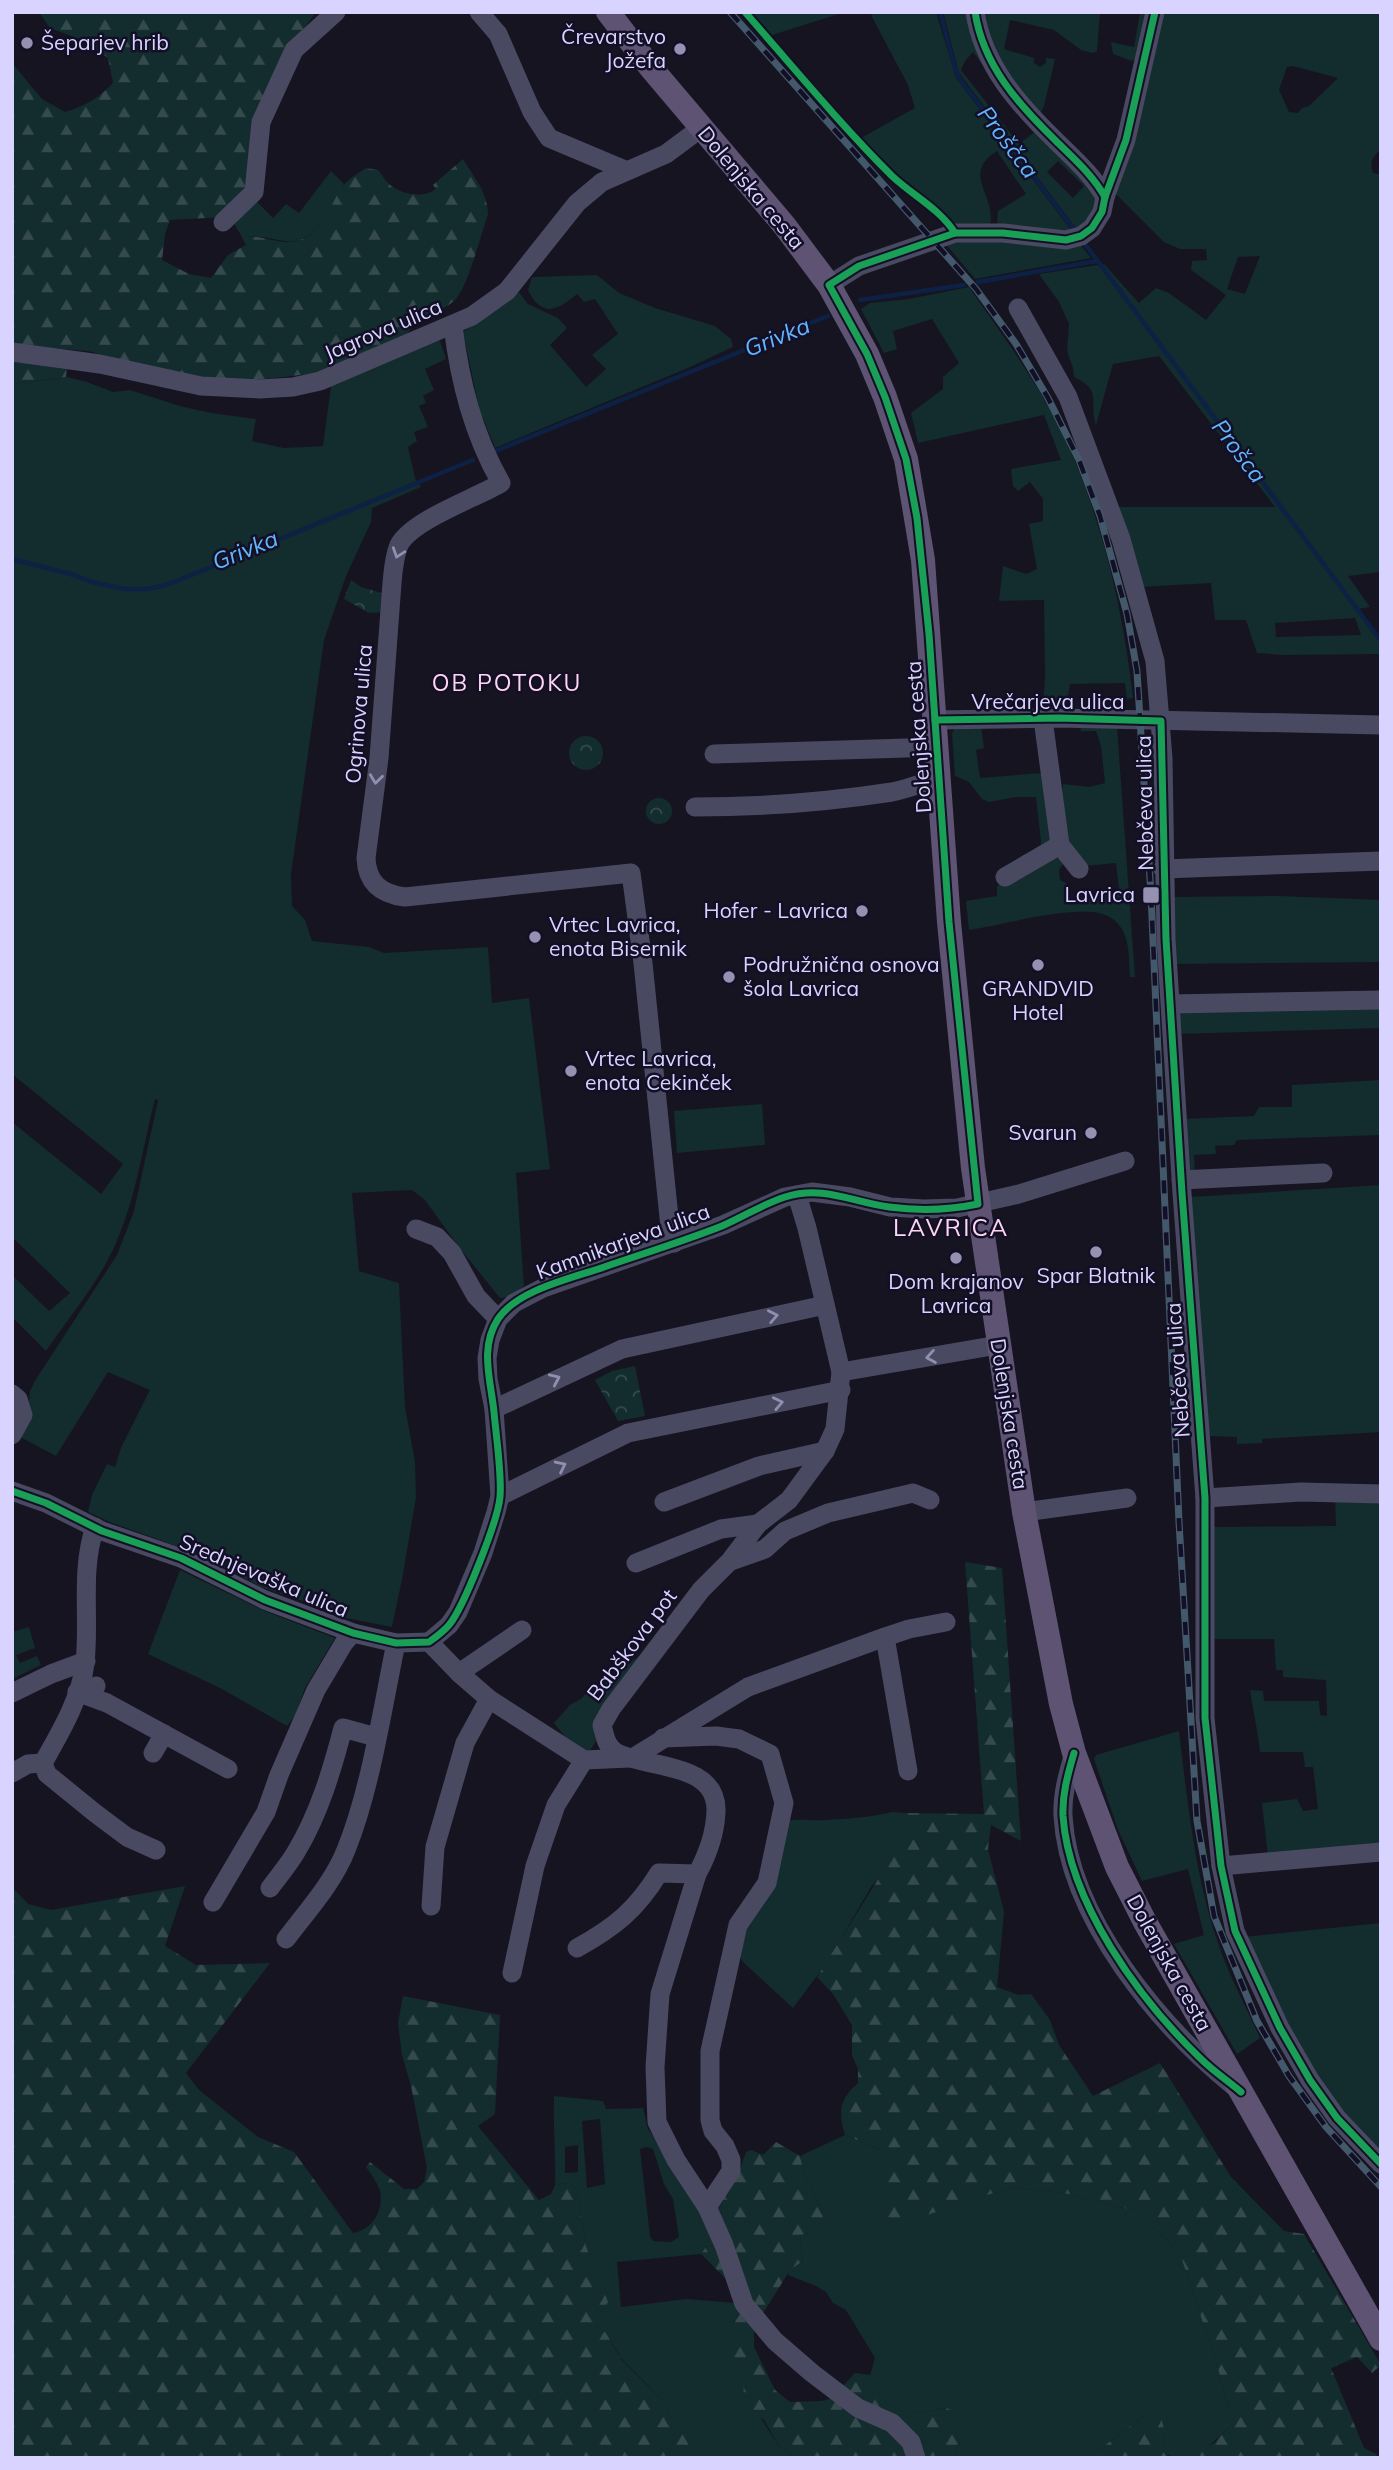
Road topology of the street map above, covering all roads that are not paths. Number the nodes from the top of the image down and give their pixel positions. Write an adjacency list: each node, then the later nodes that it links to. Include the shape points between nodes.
1 (336, 12): 9 (street, via 294,50 261,122 254,192)
2 (479, 12): 7 (street, via 498,34 532,112 549,138)
3 (608, 12): 6 (main road, Dolenjska cesta)
4 (975, 12): 8 (street, via 995,70 1021,105 1088,172)
5 (1155, 12): 8 (street, via 1126,139)
6 (701, 128): 7 (street, Jagrova ulica, via 666,154); 10 (main road, Dolenjska cesta)
7 (625, 170): 12 (street, Jagrova ulica, via 602,181 577,203 506,291)
8 (1105, 197): 10 (street, via 1092,228 1077,237 955,233 859,266)
9 (223, 222)
10 (829, 285): 15 (main road, Dolenjska cesta, via 867,354 906,459 923,560)
11 (1018, 308): 16 (street, Nebčeva ulica, via 1068,397 1121,539 1155,661)
12 (453, 326): 13 (street, Jagrova ulica, via 320,382 282,388 201,386 100,364); 27 (street, Ogrinova ulica, one-way to 27, via 460,378 480,441 501,483 428,520 400,545 394,563 367,870 380,890 405,897 631,873)
13 (12, 352)
14 (1043, 719): 15 (street, Vrečarjeva ulica); 16 (street, Vrečarjeva ulica); 22 (street)
15 (935, 720): 18 (main road, Dolenjska cesta)
16 (1161, 721): 17 (street, Vrečarjeva ulica); 25 (street, Nebčeva ulica)
17 (1381, 725)
18 (937, 747): 19 (street, Dolenjska cesta); 20 (main road, Dolenjska cesta)
19 (714, 754)
20 (939, 779): 21 (street, Dolenjska cesta, via 894,792 797,804); 34 (main road, Dolenjska cesta)
21 (695, 807)
22 (1060, 845): 24 (street); 26 (street)
23 (1381, 861): 25 (street, Nebčeva ulica)
24 (1079, 869)
25 (1163, 869): 29 (street, Nebčeva ulica)
26 (1005, 877)
27 (634, 899): 36 (street, Kamnikarjeva ulica)
28 (1381, 1000): 29 (street)
29 (1171, 1004): 32 (street, Nebčeva ulica)
30 (1125, 1161): 34 (street, Kamnikarjeva ulica)
31 (1322, 1173): 32 (street)
32 (1181, 1180): 49 (street, Nebčeva ulica)
33 (797, 1195): 34 (street, Kamnikarjeva ulica, via 813,1192 924,1209); 36 (street, Kamnikarjeva ulica); 37 (street, Babškova pot)
34 (978, 1203): 39 (main road, Dolenjska cesta)
35 (416, 1229): 38 (street, via 437,1237 452,1252 476,1296)
36 (674, 1243): 38 (street, Kamnikarjeva ulica, via 543,1288 514,1303)
37 (825, 1305): 40 (street, Babškova pot); 42 (street, one-way to 37, via 622,1349)
38 (498, 1319): 42 (street, via 487,1358)
39 (998, 1345): 40 (street, one-way to 40); 52 (main road, Dolenjska cesta)
40 (841, 1381): 44 (street, Babškova pot, via 835,1429); 47 (street, one-way to 40, via 628,1433)
41 (12, 1394): 43 (street, via 23,1415)
42 (494, 1409): 47 (street)
43 (12, 1435)
44 (825, 1451): 51 (street, via 759,1466); 53 (street, Babškova pot, via 789,1500)
45 (12, 1491): 54 (street, Srednjevaška ulica)
46 (1381, 1494): 49 (street, via 1301,1492)
47 (500, 1496): 61 (street, via 458,1612)
48 (1127, 1498): 52 (street)
49 (1205, 1498): 81 (street, Nebčeva ulica, via 1205,1718)
50 (930, 1500): 55 (street, Babškova pot, via 914,1493 828,1513 785,1531 765,1549)
51 (664, 1502)
52 (1024, 1512): 72 (main road, Dolenjska cesta)
53 (758, 1524): 55 (street, Babškova pot); 56 (street, Babškova pot, via 721,1529)
54 (95, 1527): 59 (street, Srednjevaška ulica, via 181,1558 265,1600); 63 (street, via 88,1547)
55 (730, 1562): 73 (street, Babškova pot, via 701,1590 602,1725 607,1743 616,1752)
56 (636, 1563)
57 (946, 1622): 60 (street)
58 (522, 1630): 64 (street)
59 (353, 1633): 62 (street, Srednjevaška ulica); 84 (street, Srednjevaška ulica, via 316,1690 266,1812)
60 (884, 1637): 70 (street, via 748,1687); 77 (street)
61 (429, 1642): 62 (street, Srednjevaška ulica); 64 (street)
62 (396, 1643): 69 (street)
63 (86, 1661): 65 (street); 66 (street)
64 (459, 1673): 67 (street)
65 (87, 1689): 68 (street); 75 (street)
66 (12, 1693)
67 (489, 1699): 74 (street); 85 (street, via 465,1743 435,1847)
68 (164, 1734): 71 (street); 76 (street)
69 (376, 1737): 83 (street, via 343,1728 314,1815 296,1852); 86 (street, via 346,1851 328,1884)
70 (663, 1738): 73 (street); 91 (street, via 739,1739 771,1754 784,1803 767,1883 738,1925 710,2051 710,2120 731,2160 731,2171)
71 (153, 1753)
72 (1074, 1753): 89 (main road, Dolenjska cesta, via 1117,1867); 89 (street, Dolenjska cesta, via 1063,1792 1063,1817 1082,1894 1129,1974 1172,2030)
73 (634, 1757): 74 (street); 82 (street, via 704,1780 713,1790 716,1824)
74 (584, 1760): 88 (street, via 556,1805 539,1854)
75 (43, 1763): 78 (street, via 28,1764); 79 (street, via 65,1800 93,1823)
76 (228, 1769)
77 (908, 1771)
78 (12, 1773)
79 (156, 1850)
80 (1381, 1852): 81 (street)
81 (1221, 1867): 90 (street, Nebčeva ulica, via 1235,1931 1269,2007 1337,2118)
82 (697, 1874): 87 (street, via 659,1873 643,1899 610,1930); 91 (street, via 660,1994 655,2067 657,2122)
83 (270, 1888)
84 (213, 1902)
85 (430, 1906)
86 (286, 1939)
87 (577, 1948)
88 (512, 1973)
89 (1241, 2092): 92 (main road, Dolenjska cesta)
90 (1381, 2164)
91 (706, 2207): 93 (street, via 744,2304 775,2341 858,2408 892,2423 911,2442)
92 (1381, 2339)
93 (916, 2458)

